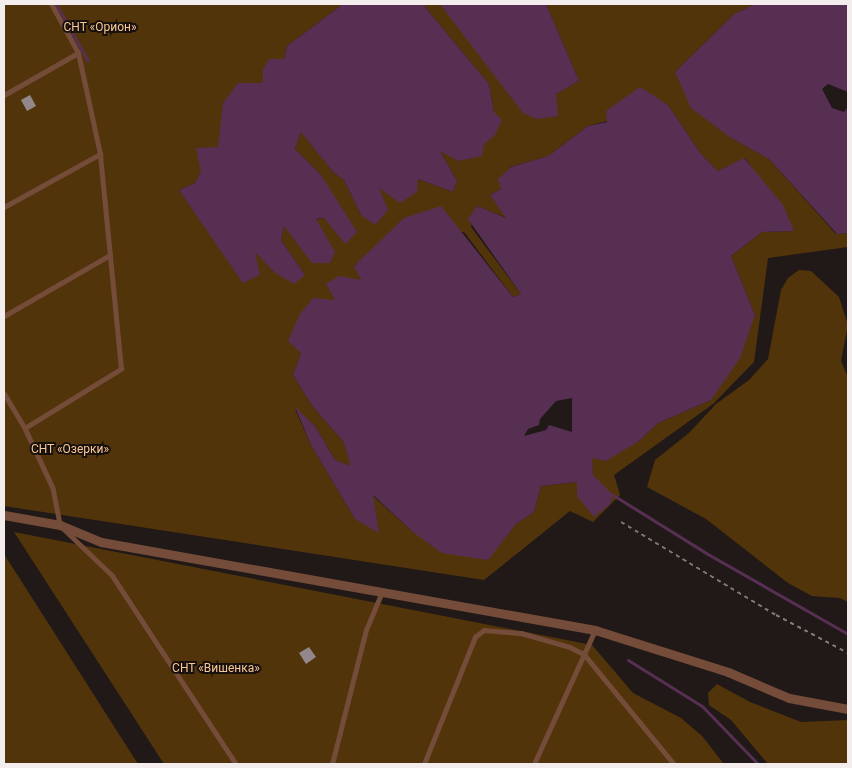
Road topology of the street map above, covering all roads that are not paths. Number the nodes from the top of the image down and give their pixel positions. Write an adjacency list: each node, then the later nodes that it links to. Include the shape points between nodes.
1 (51, 4): 2 (lane)
2 (78, 53): 3 (lane); 4 (lane)
3 (4, 96)
4 (100, 154): 5 (lane); 6 (lane)
5 (4, 207)
6 (110, 255): 7 (lane); 9 (lane, via 121,369)
7 (4, 316)
8 (4, 393): 9 (lane)
9 (25, 428): 11 (lane, via 53,488)
10 (4, 515): 11 (street)
11 (60, 525): 12 (street, via 102,542); 16 (lane, via 112,575)
12 (382, 592): 13 (street); 17 (lane, via 366,630)
13 (595, 630): 14 (lane); 15 (street, via 728,672 789,698)
14 (584, 654): 18 (lane, via 521,632 484,630 475,637); 19 (lane); 20 (lane)
15 (848, 709)
16 (236, 764)
17 (332, 764)
18 (424, 764)
19 (534, 764)
20 (674, 764)

